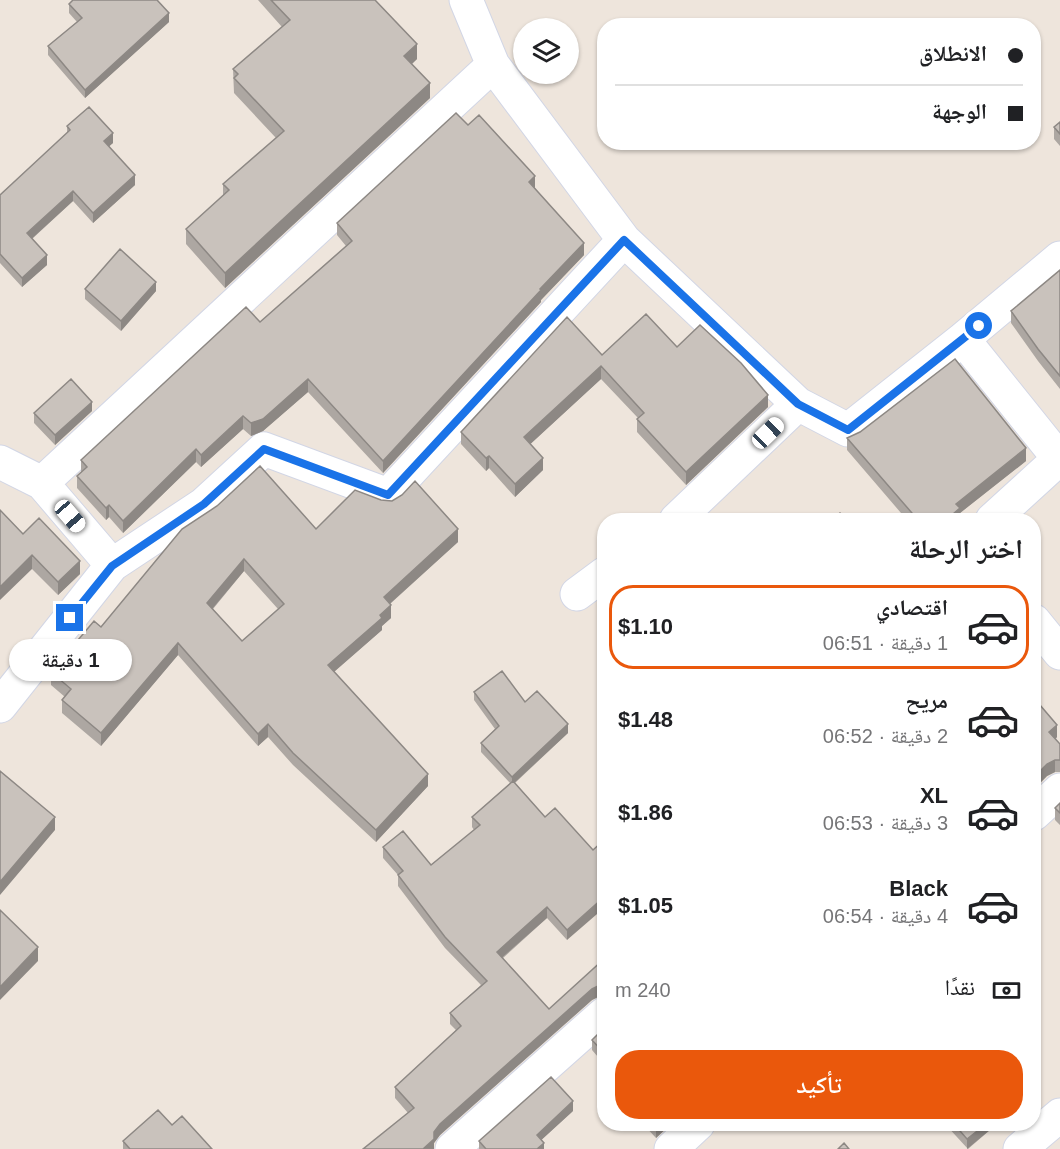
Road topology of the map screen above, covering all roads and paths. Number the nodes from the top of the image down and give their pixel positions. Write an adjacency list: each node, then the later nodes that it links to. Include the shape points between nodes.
1 (466, 0): 2 (street)
2 (493, 65): 3 (street); 9 (street)
3 (624, 240): 6 (street); 12 (street, via 388,495 264,449 204,504)
4 (1060, 258): 5 (street)
5 (963, 339): 6 (street, via 848,430); 7 (street)
6 (798, 404): 10 (street)
7 (1060, 459): 11 (street)
8 (0, 462): 9 (street)
9 (42, 483): 12 (street)
10 (683, 513)
11 (1000, 513)
12 (112, 566): 17 (street)
13 (597, 579): 14 (street)
14 (577, 594)
15 (1041, 634): 16 (street)
16 (1060, 653)
17 (0, 706)
18 (1060, 790): 19 (street)
19 (1041, 808)
20 (597, 1020): 23 (street)
21 (1060, 1115): 25 (street)
22 (690, 1131): 24 (street)
23 (452, 1149)
24 (671, 1149)
25 (1020, 1149)

